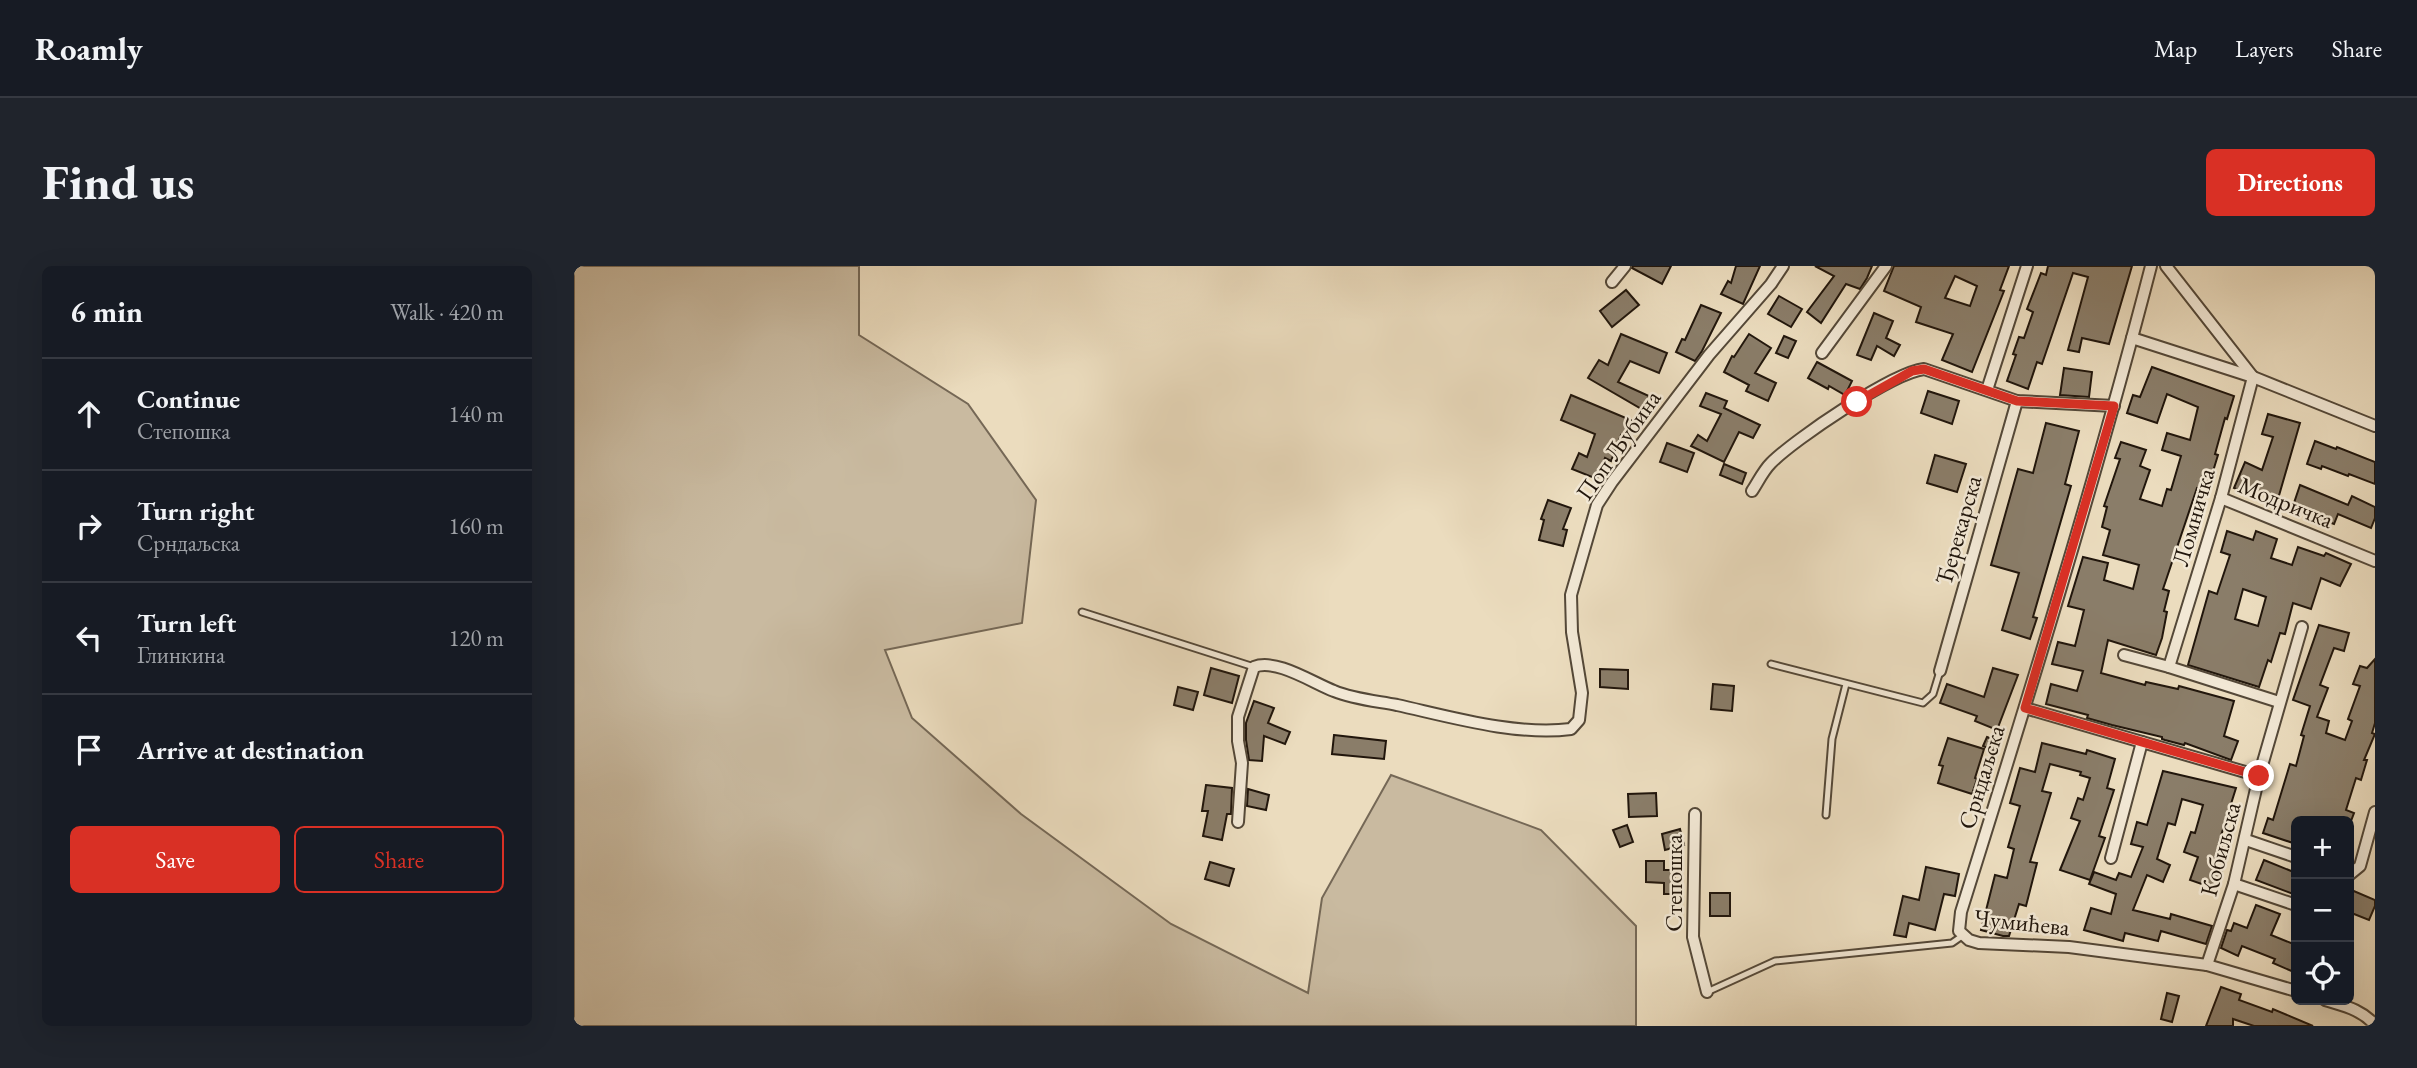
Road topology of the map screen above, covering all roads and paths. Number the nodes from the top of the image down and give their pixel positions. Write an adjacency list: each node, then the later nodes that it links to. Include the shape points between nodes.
1 (1625, 266): 7 (street)
2 (1783, 266): 22 (street, Поп Љубина, via 1709,355 1597,505 1571,595 1582,693 1579,720 1571,729 1496,725 1444,715 1337,693 1277,666)
3 (1886, 266): 9 (street)
4 (2027, 266): 11 (street)
5 (2151, 266): 8 (street, Срндаљска)
6 (2166, 266): 10 (street)
7 (1612, 282)
8 (2132, 338): 10 (street); 13 (street, Срндаљска)
9 (1822, 353)
10 (2253, 377): 14 (street); 16 (street, Ломничка)
11 (1987, 390): 12 (street); 15 (street, via 1924,369 1912,371 1802,437 1769,465)
12 (2017, 401): 13 (street); 24 (street, Ђерекарска)
13 (2114, 406): 27 (street, Срндаљска)
14 (2375, 426)
15 (1752, 491)
16 (2221, 498): 17 (street, Модричка); 23 (street, Ломничка)
17 (2375, 561)
18 (1082, 612): 22 (lane, Поп Љубина)
19 (2302, 626): 26 (street, Кобиљска)
20 (2124, 655): 23 (street)
21 (1771, 664): 25 (lane)
22 (1254, 667): 33 (street, via 1237,717 1242,763)
23 (2169, 667): 26 (street)
24 (1940, 671): 25 (lane, via 1933,694 1923,703)
25 (1846, 684): 32 (lane, via 1832,739)
26 (2279, 702): 29 (street, Кобиљска)
27 (2025, 708): 28 (street); 40 (street, Срндаљска, via 1961,912)
28 (2142, 742): 29 (street); 36 (street)
29 (2259, 776): 34 (street, Кобиљска)
30 (2375, 812): 37 (street, via 2360,866)
31 (1695, 814): 43 (street, Степошка, via 1693,937)
32 (1826, 815)
33 (1238, 822)
34 (2246, 840): 35 (street); 38 (street, Кобиљска)
35 (2291, 856)
36 (2111, 858)
37 (2354, 871)
38 (2234, 884): 39 (street); 41 (street, Кобиљска)
39 (2291, 903)
40 (1962, 936): 41 (street, Чумићева, via 1979,943 2069,947); 43 (lane, Чумићева, via 1952,943 1774,961)
41 (2207, 965): 42 (street, Чумићева)
42 (2291, 990)
43 (1707, 992)
44 (2342, 1005): 45 (street, via 2366,1015)
45 (2375, 1025)

